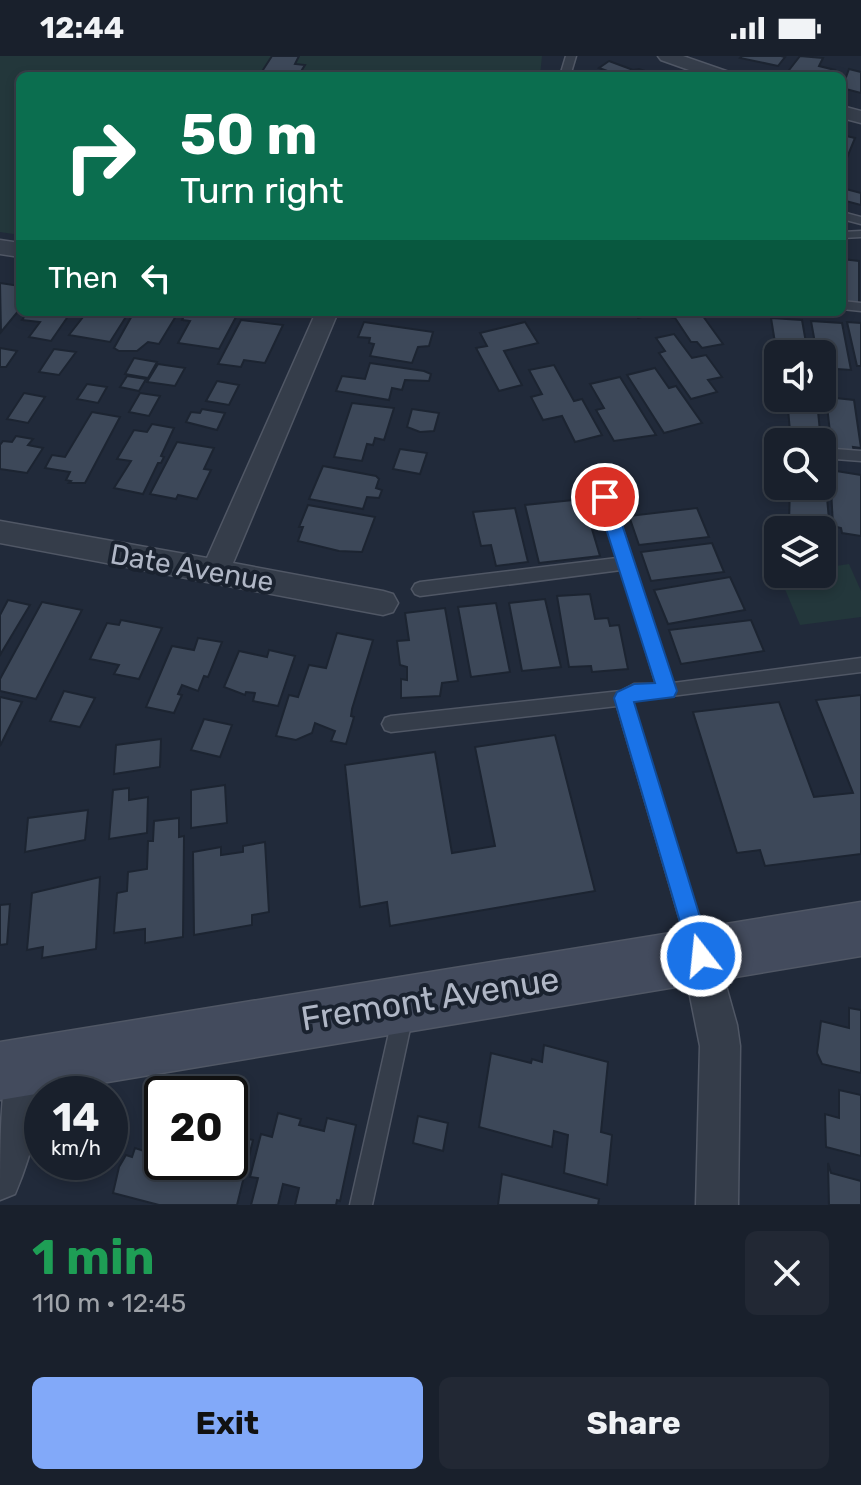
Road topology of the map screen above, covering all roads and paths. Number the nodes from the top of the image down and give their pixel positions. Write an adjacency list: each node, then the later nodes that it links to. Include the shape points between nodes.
1 (667, 56): 2 (street)
2 (712, 72)
3 (325, 316): 9 (street)
4 (836, 454): 5 (lane)
5 (861, 456)
6 (605, 497): 8 (lane)
7 (0, 532): 9 (street, Date Avenue)
8 (626, 563): 10 (lane); 13 (lane)
9 (215, 572): 11 (street, Date Avenue)
10 (420, 589)
11 (383, 603)
12 (861, 665): 13 (lane)
13 (667, 691): 14 (lane, via 634,692)
14 (623, 698): 15 (lane); 17 (lane)
15 (391, 724)
16 (861, 929): 17 (main road, Fremont Avenue)
17 (701, 956): 18 (main road, Fremont Avenue); 22 (street, via 720,1046)
18 (406, 1002): 19 (main road, Fremont Avenue); 21 (lane)
19 (11, 1068): 20 (street, via 15,1129)
20 (0, 1179)
21 (361, 1205)
22 (717, 1205)

